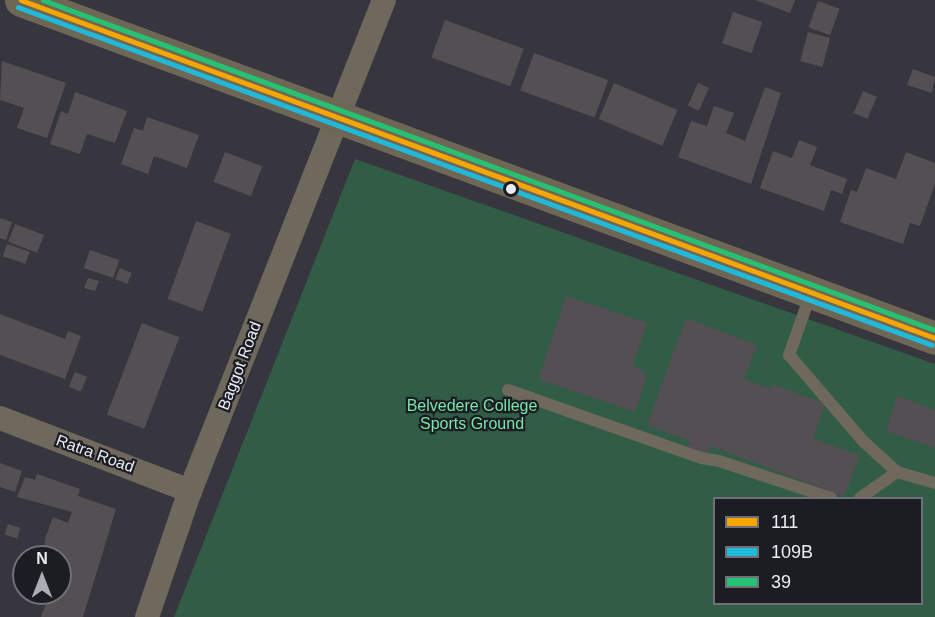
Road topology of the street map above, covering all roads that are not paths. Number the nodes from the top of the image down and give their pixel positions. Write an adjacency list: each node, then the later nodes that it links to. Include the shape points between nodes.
1 (21, 0): 3 (main road)
2 (384, 0): 3 (street, Baggot Road)
3 (337, 115): 4 (main road); 10 (street, Baggot Road)
4 (811, 292): 5 (main road); 8 (lane, via 789,355 863,441)
5 (935, 338)
6 (508, 390): 11 (lane, via 701,459 719,461)
7 (0, 418): 10 (street, Ratra Road)
8 (897, 472): 9 (lane); 12 (lane)
9 (935, 483)
10 (190, 491): 13 (street, Baggot Road)
11 (828, 497)
12 (861, 497)
13 (147, 617)

